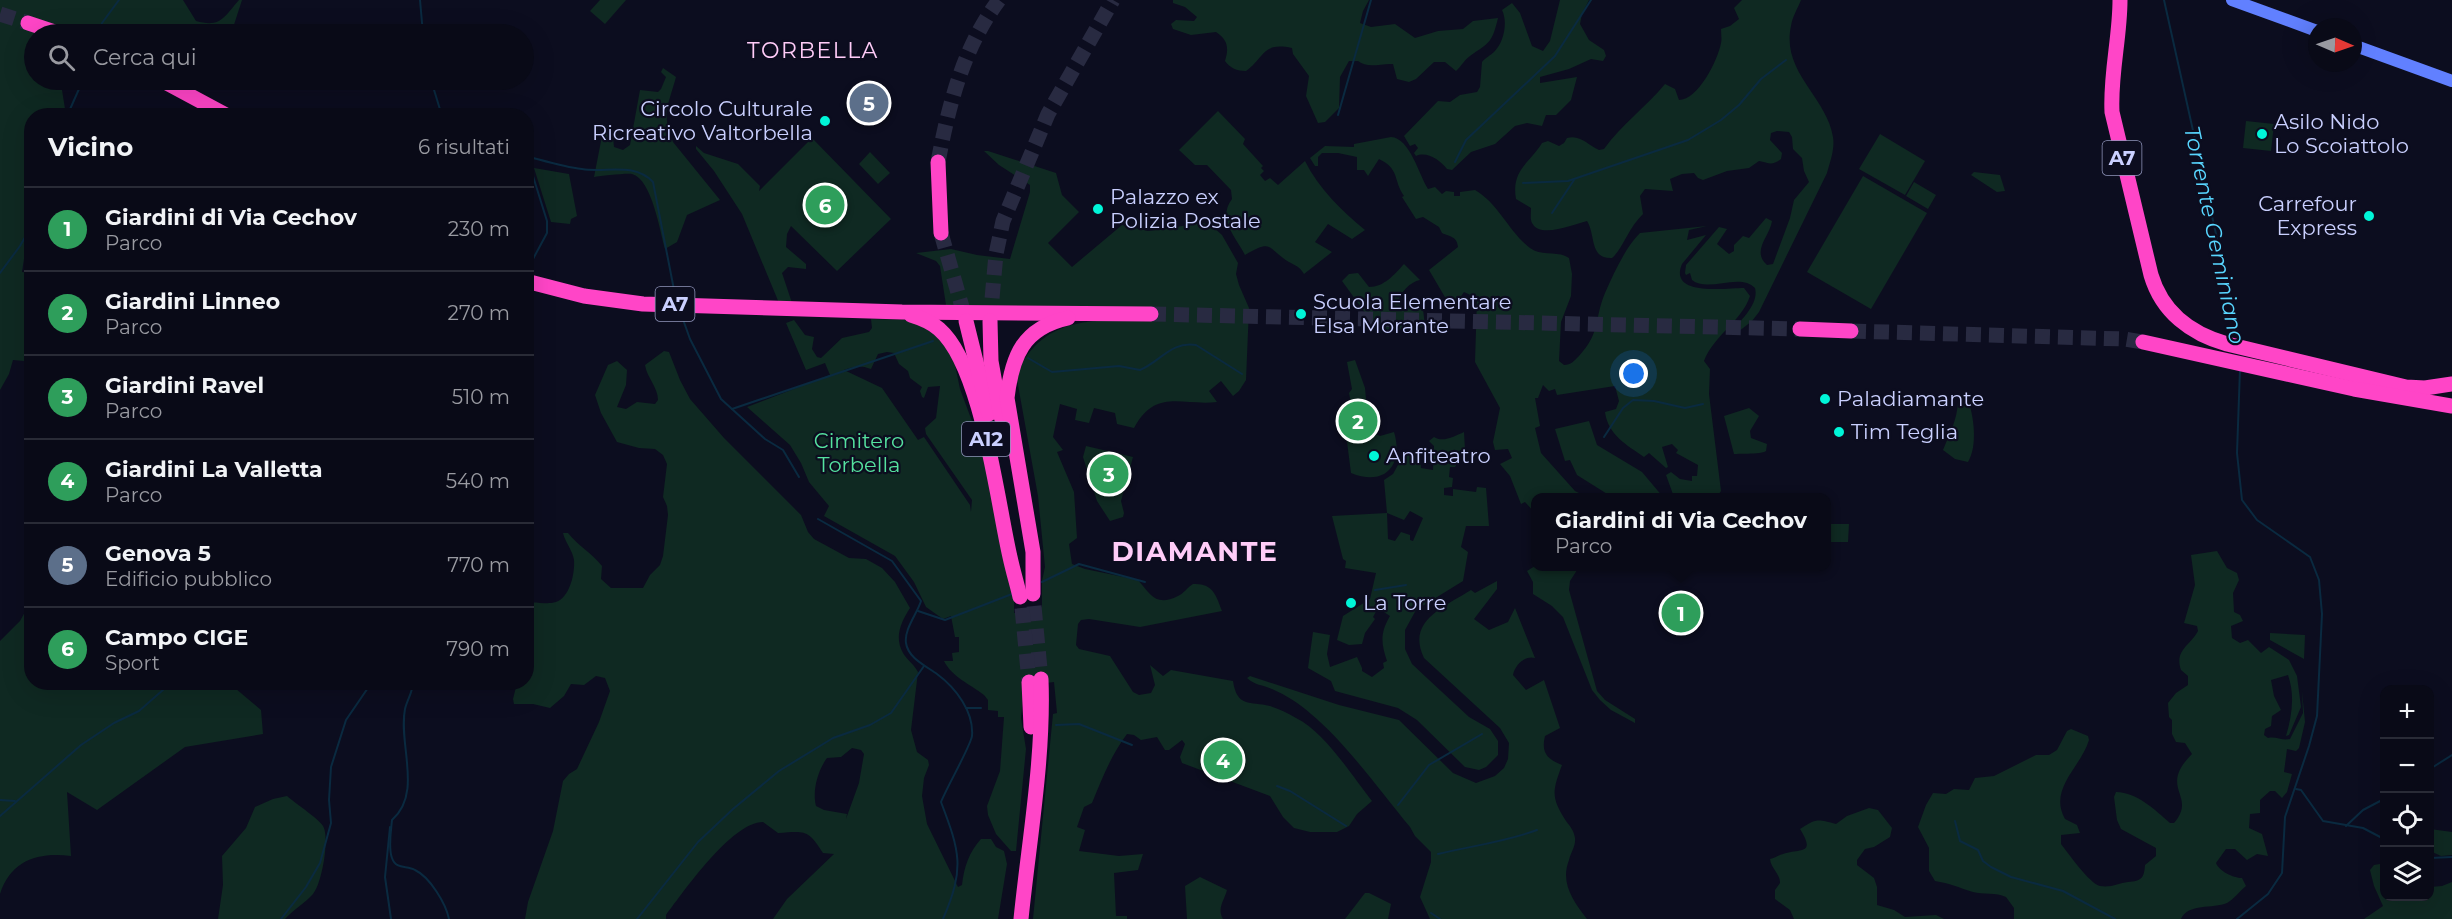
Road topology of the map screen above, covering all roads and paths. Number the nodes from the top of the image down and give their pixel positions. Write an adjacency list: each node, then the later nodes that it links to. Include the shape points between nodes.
1 (2120, 0): 21 (highway, A7, via 2112,112 2151,275 2168,309 2191,329 2215,341 2399,385 2425,388)
2 (2232, 0): 5 (main road)
3 (28, 23): 4 (highway)
4 (31, 24)
5 (2308, 29)
6 (2362, 48): 7 (main road)
7 (2452, 81)
8 (183, 90): 9 (highway)
9 (214, 108)
10 (938, 162): 11 (highway)
11 (941, 233)
12 (534, 283): 13 (highway, A7, via 584,296 643,304)
13 (902, 312): 14 (highway, A7); 25 (highway, A12, via 924,319 940,330 970,381)
14 (1106, 314): 15 (highway, A7); 25 (highway, via 1068,318 1043,328 1023,344 1012,365 1007,398 1033,552)
15 (1151, 314)
16 (966, 321): 25 (highway, A12)
17 (990, 321): 25 (highway, A12, via 994,382)
18 (1800, 329): 19 (highway)
19 (1851, 331)
20 (2143, 342): 22 (highway)
21 (2452, 384)
22 (2383, 395): 23 (highway); 24 (highway)
23 (2452, 406)
24 (2452, 415)
25 (1027, 601)
26 (1011, 919): 27 (highway, via 1035,680 1042,724)
27 (1021, 919)

